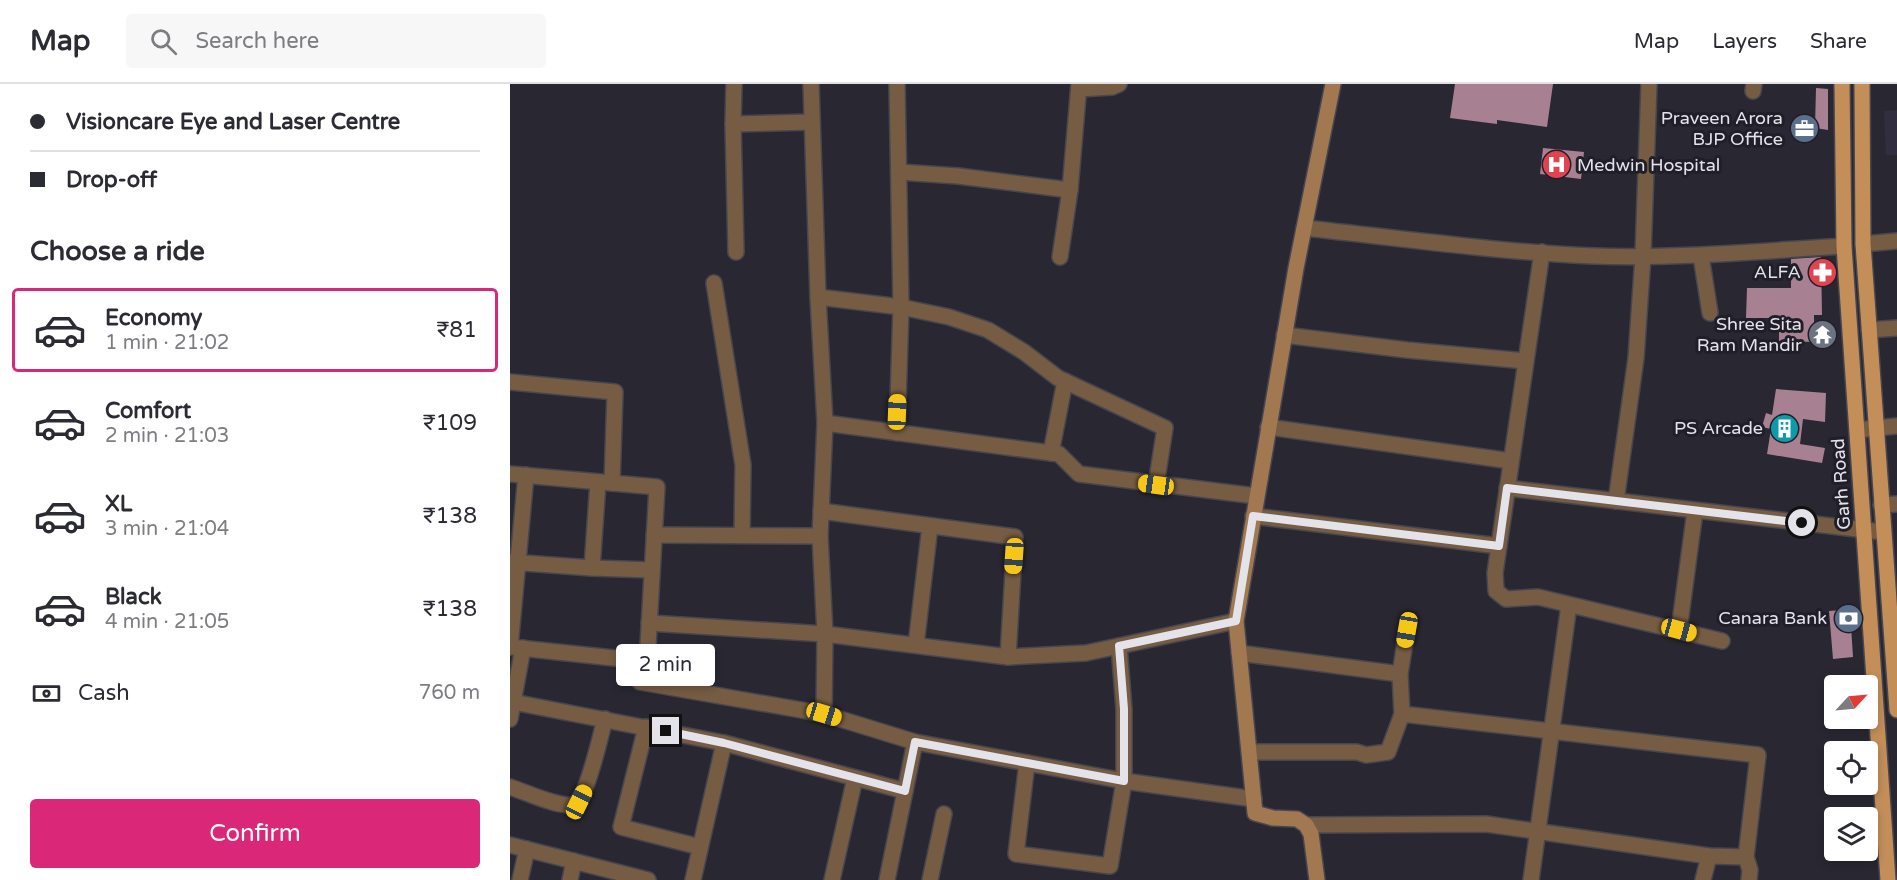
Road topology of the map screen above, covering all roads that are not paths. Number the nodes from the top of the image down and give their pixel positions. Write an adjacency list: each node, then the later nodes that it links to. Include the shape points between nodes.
1 (734, 84): 11 (street)
2 (811, 84): 10 (street)
3 (897, 84): 12 (street)
4 (1119, 84): 7 (street)
5 (1333, 84): 14 (street)
6 (1648, 84): 20 (street)
7 (1079, 87): 13 (street)
8 (1842, 91): 9 (main road); 17 (main road, Garh Road)
9 (1862, 91): 16 (main road)
10 (812, 122): 11 (street); 26 (street)
11 (733, 124): 18 (street)
12 (899, 172): 13 (street); 27 (street)
13 (1070, 190): 22 (street)
14 (1304, 228): 19 (street); 31 (street)
15 (1897, 241): 16 (street)
16 (1863, 244): 24 (main road)
17 (1844, 246): 21 (street); 25 (main road, Garh Road)
18 (736, 252)
19 (1542, 252): 20 (street); 32 (street)
20 (1643, 256): 21 (street); 51 (street, via 1636,358)
21 (1701, 256): 28 (street)
22 (1060, 257)
23 (714, 284): 61 (street, via 743,465)
24 (1865, 285): 25 (main road); 30 (main road)
25 (1846, 286): 39 (main road, Garh Road)
26 (818, 297): 27 (street); 35 (street)
27 (901, 307): 33 (street, via 988,330); 40 (street)
28 (1710, 313)
29 (1897, 328): 30 (street)
30 (1869, 330): 38 (main road)
31 (1284, 335): 32 (street); 37 (street)
32 (1526, 361): 42 (street)
33 (1065, 381): 41 (street); 48 (street, via 1165,428)
34 (510, 382): 47 (street, via 615,392)
35 (825, 423): 40 (street); 54 (street)
36 (1897, 426): 38 (street)
37 (1268, 427): 42 (street); 50 (street)
38 (1875, 429): 39 (street); 44 (main road)
39 (1857, 430): 46 (main road, Garh Road)
40 (897, 433): 41 (street)
41 (1051, 453): 48 (street, via 1059,454 1079,474)
42 (1511, 461): 49 (street)
43 (510, 474): 45 (street)
44 (1878, 474): 46 (main road); 53 (main road)
45 (526, 475): 47 (street); 64 (street)
46 (1860, 475): 58 (main road, Garh Road)
47 (605, 482): 60 (street, via 657,487); 65 (street)
48 (1156, 485): 50 (street)
49 (1507, 488): 51 (street); 63 (street)
50 (1256, 496): 56 (street)
51 (1616, 501): 55 (street)
52 (1897, 504): 53 (street)
53 (1881, 505): 59 (main road)
54 (821, 511): 57 (street); 62 (street)
55 (1695, 511): 58 (street); 71 (street)
56 (1253, 516): 63 (street); 68 (street)
57 (930, 526): 74 (street); 78 (street, via 1015,537)
58 (1863, 530): 59 (street); 81 (main road, Garh Road)
59 (1882, 532): 82 (main road)
60 (654, 535): 61 (street); 66 (street)
61 (742, 535): 62 (street)
62 (820, 536): 72 (street)
63 (1499, 546): 67 (street, via 1496,591 1506,599 1538,597)
64 (514, 563): 65 (street); 76 (street)
65 (592, 568): 66 (street)
66 (652, 570): 69 (street)
67 (1569, 605): 71 (street); 92 (street)
68 (1236, 621): 75 (street); 77 (street)
69 (649, 623): 72 (street); 79 (street, via 647,663)
70 (1407, 630): 80 (street)
71 (1679, 630): 73 (street)
72 (825, 633): 74 (street); 86 (street)
73 (1722, 641)
74 (916, 645): 78 (street)
75 (1119, 646): 78 (street, via 1086,653); 98 (street)
76 (514, 647): 79 (street); 84 (street)
77 (1239, 652): 80 (street); 95 (street)
78 (1008, 657)
79 (642, 661): 86 (street, via 640,682)
80 (1400, 674): 87 (street)
81 (1873, 675)
82 (1896, 683): 83 (street); 85 (main road)
83 (1878, 684)
84 (513, 702): 88 (street); 89 (street)
85 (1897, 710)
86 (824, 714): 93 (street)
87 (1402, 714): 92 (street); 95 (street, via 1388,752)
88 (510, 719)
89 (605, 719): 91 (street); 99 (street, via 579,802 558,803)
90 (1878, 721): 105 (main road, Garh Road)
91 (646, 727): 94 (street); 107 (street, via 621,826)
92 (1552, 731): 104 (street); 110 (street, via 1758,755)
93 (915, 742): 96 (street); 100 (street)
94 (724, 743): 97 (street); 107 (street)
95 (1249, 752): 101 (street)
96 (1027, 763): 98 (street); 98 (street, via 1016,854 1110,866)
97 (855, 778): 100 (street); 116 (street)
98 (1124, 781): 101 (street)
99 (510, 787)
100 (905, 791): 117 (street)
101 (1254, 799): 103 (street, via 1255,813 1297,819)
102 (944, 814): 118 (street)
103 (1306, 825): 104 (street, via 1486,824); 119 (street, via 1311,834)
104 (1538, 831): 109 (street); 120 (street)
105 (1891, 842): 123 (main road, Garh Road)
106 (510, 845): 108 (street)
107 (700, 847): 115 (street)
108 (527, 849): 111 (street); 112 (street)
109 (1708, 856): 110 (street); 121 (street)
110 (1746, 857): 122 (street)
111 (574, 861): 113 (street); 114 (street)
112 (520, 880)
113 (570, 880)
114 (648, 880)
115 (693, 880)
116 (832, 880)
117 (886, 880)
118 (930, 880)
119 (1317, 880)
120 (1530, 880)
121 (1703, 880)
122 (1749, 880)
123 (1888, 880)

